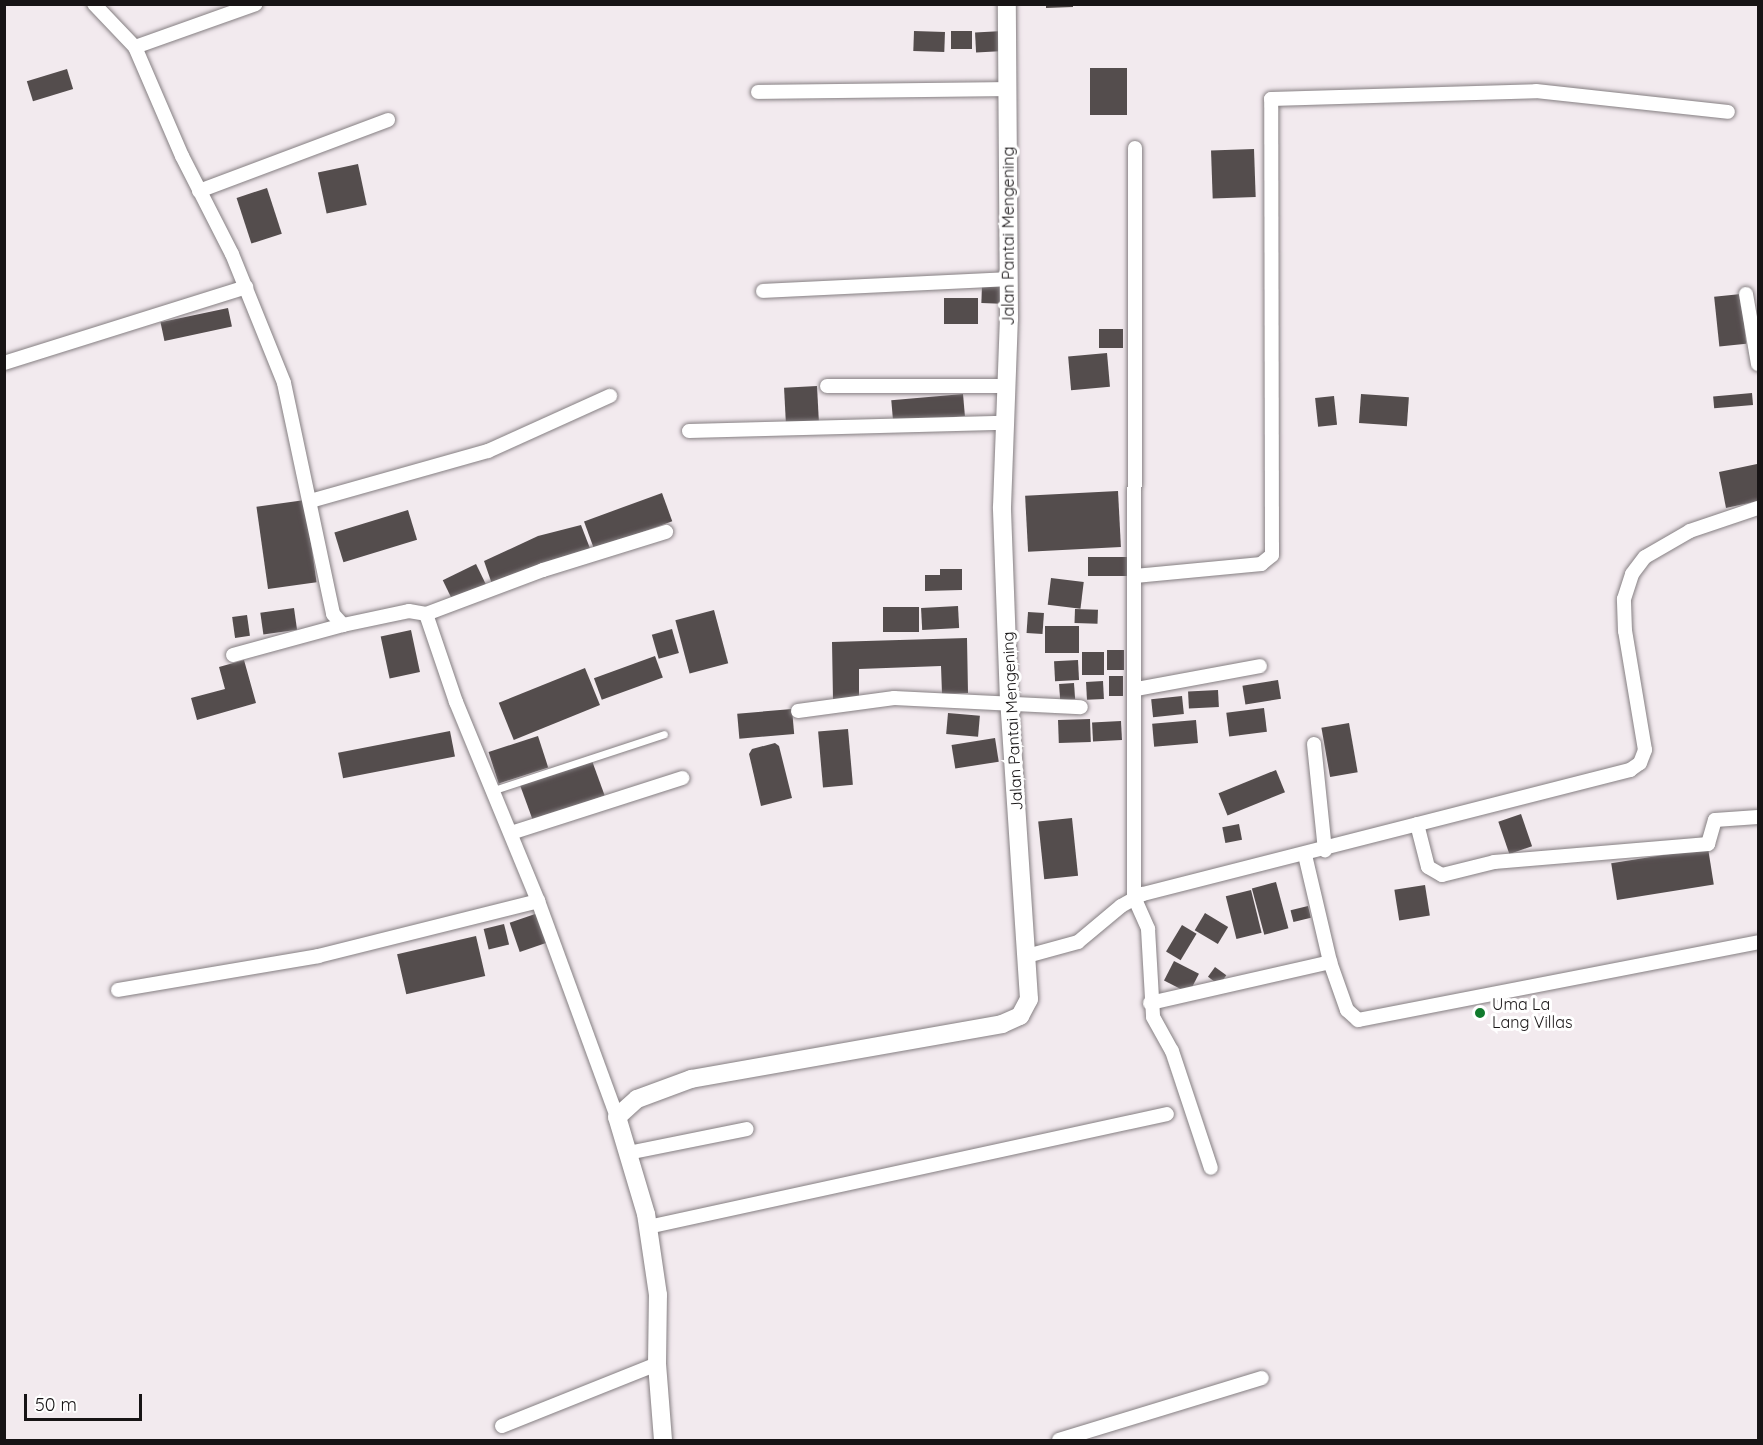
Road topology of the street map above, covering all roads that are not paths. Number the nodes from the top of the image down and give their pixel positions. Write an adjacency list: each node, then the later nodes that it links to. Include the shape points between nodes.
1 (94, 4): 4 (street)
2 (256, 4): 4 (street)
3 (1007, 4): 5 (street, Jalan Pantai Mengening)
4 (135, 47): 10 (street)
5 (1006, 89): 6 (street); 11 (street, Jalan Pantai Mengening)
6 (758, 92)
7 (1728, 112): 25 (street, via 1536,91 1271,99 1272,555 1261,564)
8 (388, 120): 10 (street)
9 (1135, 148): 25 (street)
10 (199, 191): 12 (street)
11 (1009, 279): 13 (street); 18 (street, Jalan Pantai Mengening)
12 (246, 287): 15 (street); 22 (street, via 286,389)
13 (763, 291)
14 (1746, 294): 16 (street)
15 (4, 363)
16 (1758, 364)
17 (827, 386): 18 (street)
18 (1004, 386): 20 (street, Jalan Pantai Mengening)
19 (610, 396): 22 (street, via 488,451)
20 (1004, 423): 21 (street); 31 (street, Jalan Pantai Mengening, via 1002,507)
21 (689, 431)
22 (310, 501): 27 (street, via 333,614)
23 (1758, 508): 39 (street, via 1690,531 1645,557 1632,574 1624,599 1624,631 1645,750 1640,763 1617,775)
24 (666, 532): 26 (street, via 543,570)
25 (1135, 576): 30 (street)
26 (426, 614): 27 (street, via 409,611); 37 (street)
27 (344, 625): 28 (street)
28 (233, 655)
29 (1260, 666): 30 (street)
30 (1136, 689): 43 (street)
31 (1009, 701): 32 (street); 33 (street, via 894,698); 46 (street, Jalan Pantai Mengening)
32 (1081, 707)
33 (798, 711)
34 (664, 734): 37 (lane)
35 (1314, 744): 41 (street)
36 (682, 778): 40 (street)
37 (491, 790): 40 (street)
38 (1758, 817): 39 (street, via 1717,819 1708,844 1494,862 1442,875 1428,867)
39 (1416, 824): 41 (street)
40 (511, 833): 44 (street)
41 (1325, 850): 42 (street)
42 (1305, 855): 43 (street); 47 (street)
43 (1138, 896): 46 (street, via 1078,942); 49 (street, via 1148,929)
44 (538, 901): 48 (street, via 318,956); 51 (street)
45 (1758, 942): 47 (street, via 1358,1020 1347,1010)
46 (1027, 956): 51 (street, Jalan Pantai Mengening, via 1029,999 1020,1016 1012,1021 691,1079 637,1099)
47 (1330, 962): 49 (street)
48 (118, 990)
49 (1150, 1003): 54 (street, via 1153,1017 1172,1051)
50 (1167, 1114): 55 (street)
51 (617, 1117): 53 (street)
52 (747, 1129): 53 (street)
53 (628, 1153): 55 (street)
54 (1210, 1168)
55 (648, 1227): 56 (street, via 658,1295)
56 (657, 1364): 58 (street); 59 (street)
57 (1262, 1378): 60 (street)
58 (502, 1426)
59 (663, 1440)
60 (1059, 1440)

